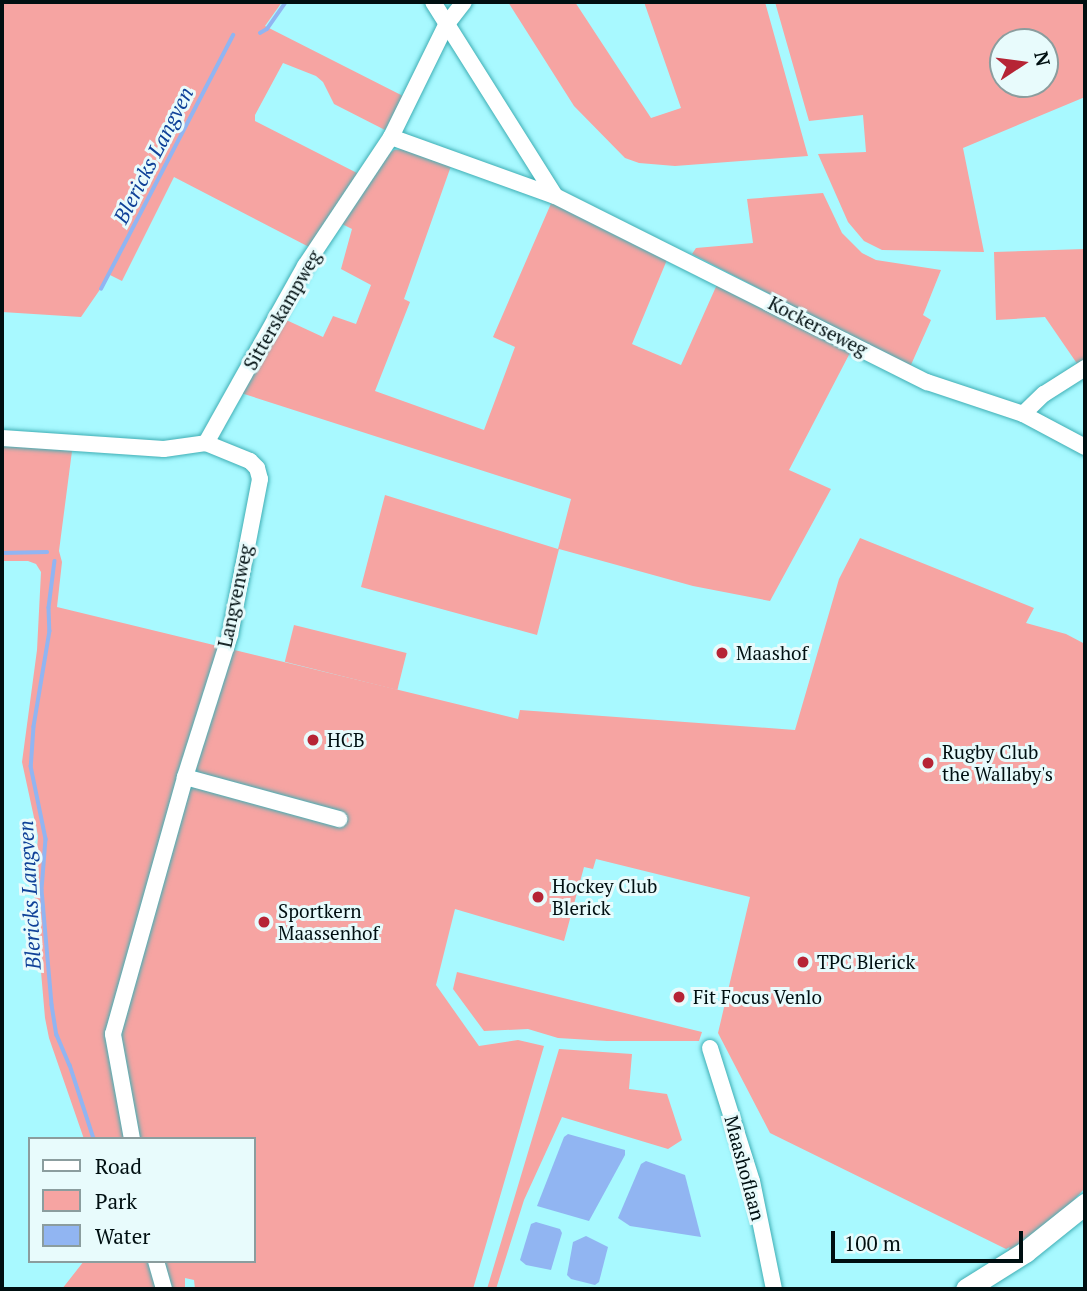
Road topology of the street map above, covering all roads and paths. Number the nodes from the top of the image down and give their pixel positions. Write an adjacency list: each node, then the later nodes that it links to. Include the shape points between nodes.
1 (433, 2): 3 (street)
2 (464, 2): 3 (street, Sitterskampweg)
3 (446, 25): 4 (street, Sitterskampweg); 5 (street)
4 (391, 137): 5 (street, Kockerseweg); 9 (street, Sitterskampweg, via 305,266)
5 (555, 196): 7 (street, Kockerseweg, via 927,382)
6 (1085, 368): 7 (street, via 1044,394)
7 (1023, 414): 10 (street, Kockerseweg)
8 (2, 438): 9 (street, via 164,449)
9 (206, 443): 11 (street, Langvenweg, via 250,461 260,479 230,635)
10 (1085, 447)
11 (185, 777): 12 (street); 14 (street, Langvenweg, via 113,1034)
12 (339, 819)
13 (710, 1048): 18 (street, Maashoflaan, via 752,1181)
14 (132, 1137)
15 (1085, 1203): 19 (street, via 1025,1252)
16 (157, 1263): 17 (street)
17 (164, 1289)
18 (774, 1289)
19 (966, 1289)

